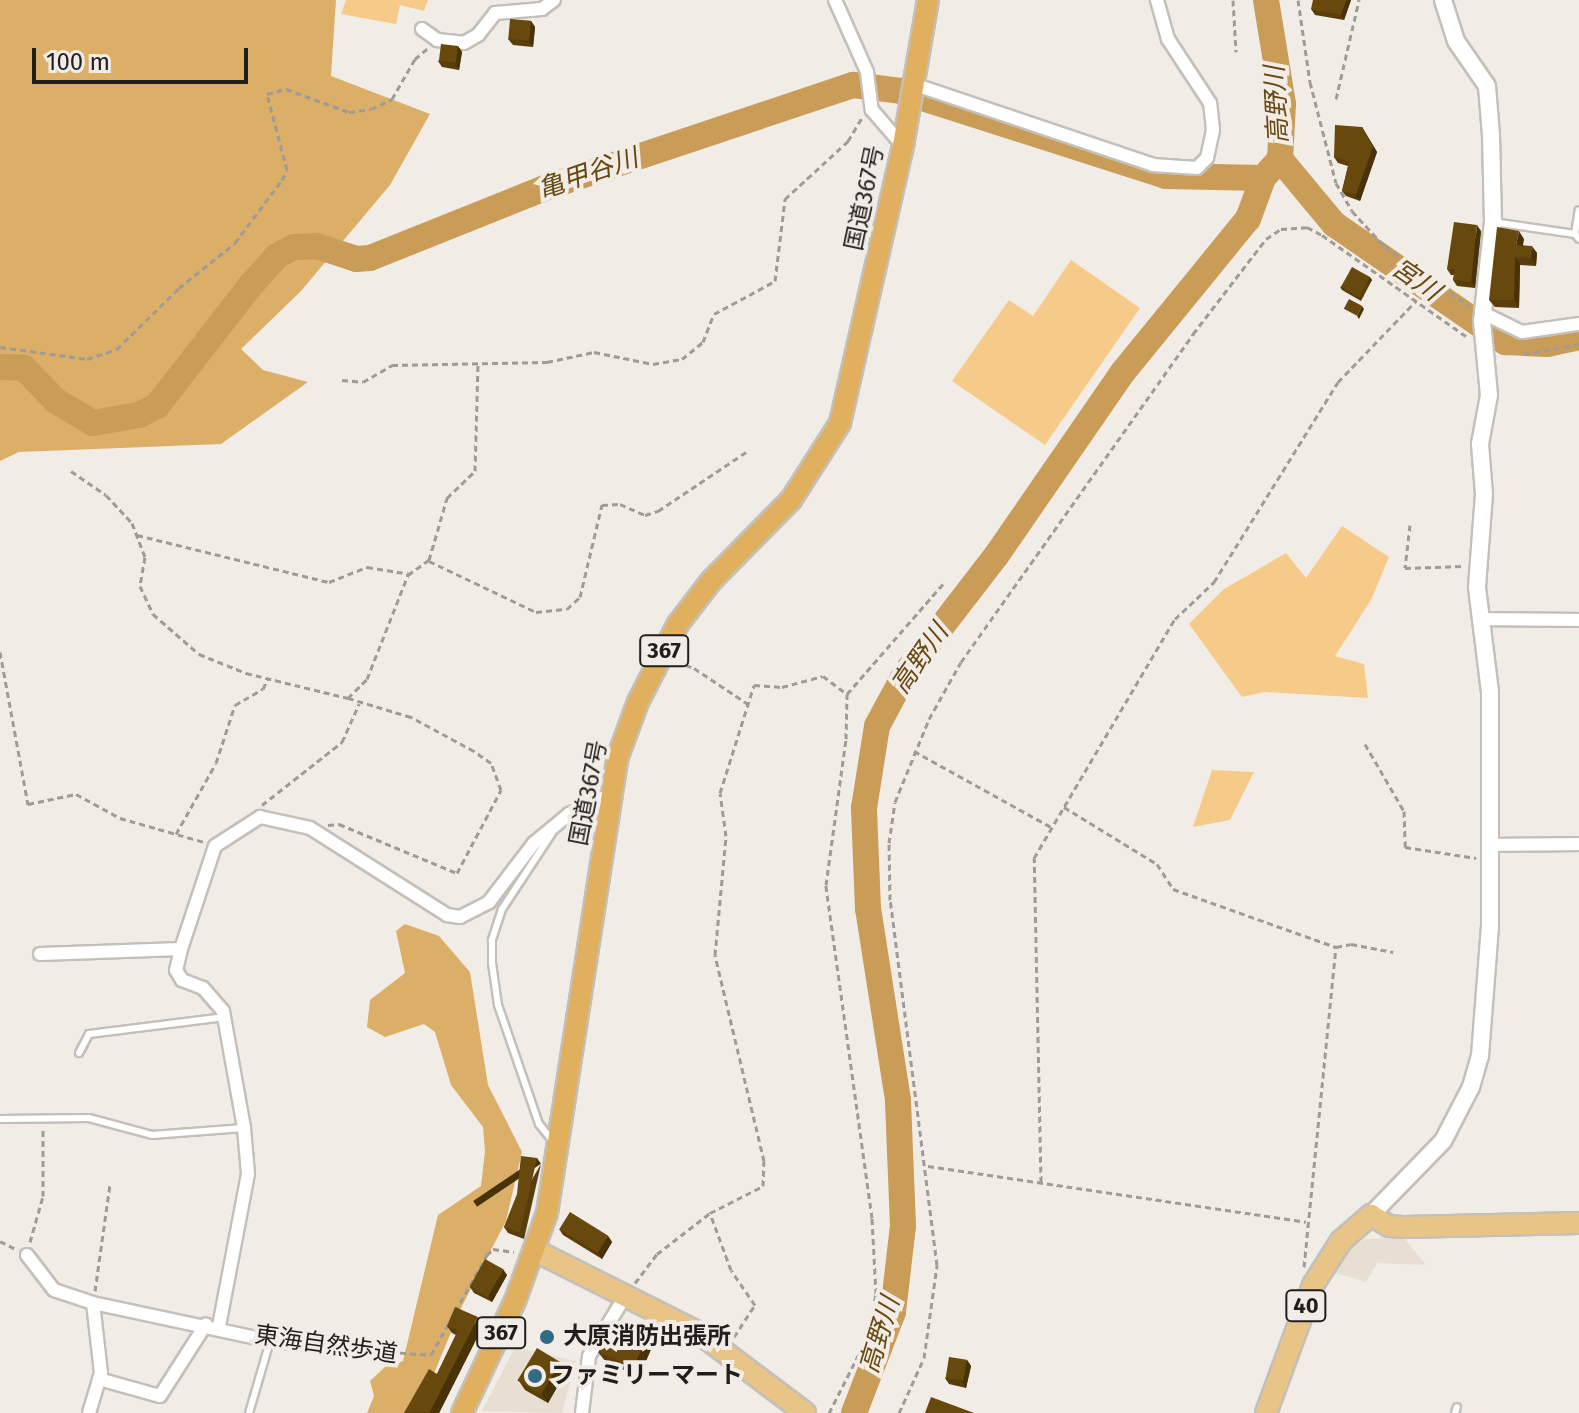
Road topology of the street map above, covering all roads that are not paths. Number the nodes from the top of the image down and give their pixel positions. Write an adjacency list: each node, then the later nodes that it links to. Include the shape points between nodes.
1 (554, 0): 6 (street, via 542,9 495,13 464,43 437,40)
2 (835, 0): 8 (street, via 869,88 872,110)
3 (928, 0): 7 (highway, 国道367号 / 367)
4 (1157, 0): 7 (street, via 1168,39 1210,103 1210,144 1207,158 1197,168 1153,165)
5 (1443, 0): 10 (street, via 1456,41 1487,86)
6 (422, 29)
7 (913, 84): 8 (highway, 国道367号 / 367)
8 (903, 146): 16 (highway, 国道367号 / 367, via 840,423 791,500 702,591 633,716)
9 (1579, 210): 11 (lane)
10 (1493, 222): 11 (lane); 12 (street)
11 (1577, 237)
12 (1482, 317): 13 (street, via 1522,332); 14 (street, via 1489,395 1480,444 1484,494)
13 (1579, 324)
14 (1479, 619): 15 (street); 19 (street, via 1490,692)
15 (1579, 620)
16 (610, 795): 17 (street, via 588,801); 26 (highway, 国道367号 / 367)
17 (558, 823): 20 (street, via 534,843 489,902 460,917 447,915 310,828 260,817 215,846); 26 (lane, via 502,909 492,940 492,963 498,1005 539,1124)
18 (1579, 844): 19 (street)
19 (1488, 852): 27 (street, via 1490,927 1476,1070 1443,1141)
20 (181, 949): 21 (street); 22 (street, via 176,970 182,980 203,988)
21 (40, 954)
22 (225, 1017): 23 (lane, via 89,1034); 25 (street)
23 (79, 1053)
24 (0, 1119): 25 (lane, via 89,1118 152,1135)
25 (244, 1128): 33 (street, via 248,1174)
26 (560, 1150): 29 (highway, 国道367号 / 367)
27 (1371, 1215): 28 (main road, via 1389,1226 1405,1227); 42 (main road, 40, via 1341,1241 1313,1285)
28 (1579, 1223)
29 (536, 1251): 31 (main road); 39 (highway, 国道367号 / 367)
30 (27, 1254): 32 (street, 東海自然歩道, via 54,1290)
31 (627, 1293): 40 (street, via 589,1356); 41 (main road, via 724,1352)
32 (93, 1303): 33 (street, 東海自然歩道); 36 (street)
33 (213, 1325): 34 (street, 東海自然歩道); 36 (street, via 160,1396)
34 (270, 1341): 35 (street, 東海自然歩道); 38 (lane)
35 (328, 1346)
36 (99, 1379): 37 (street)
37 (89, 1413)
38 (249, 1413)
39 (462, 1413)
40 (582, 1413)
41 (805, 1413)
42 (1266, 1413)

